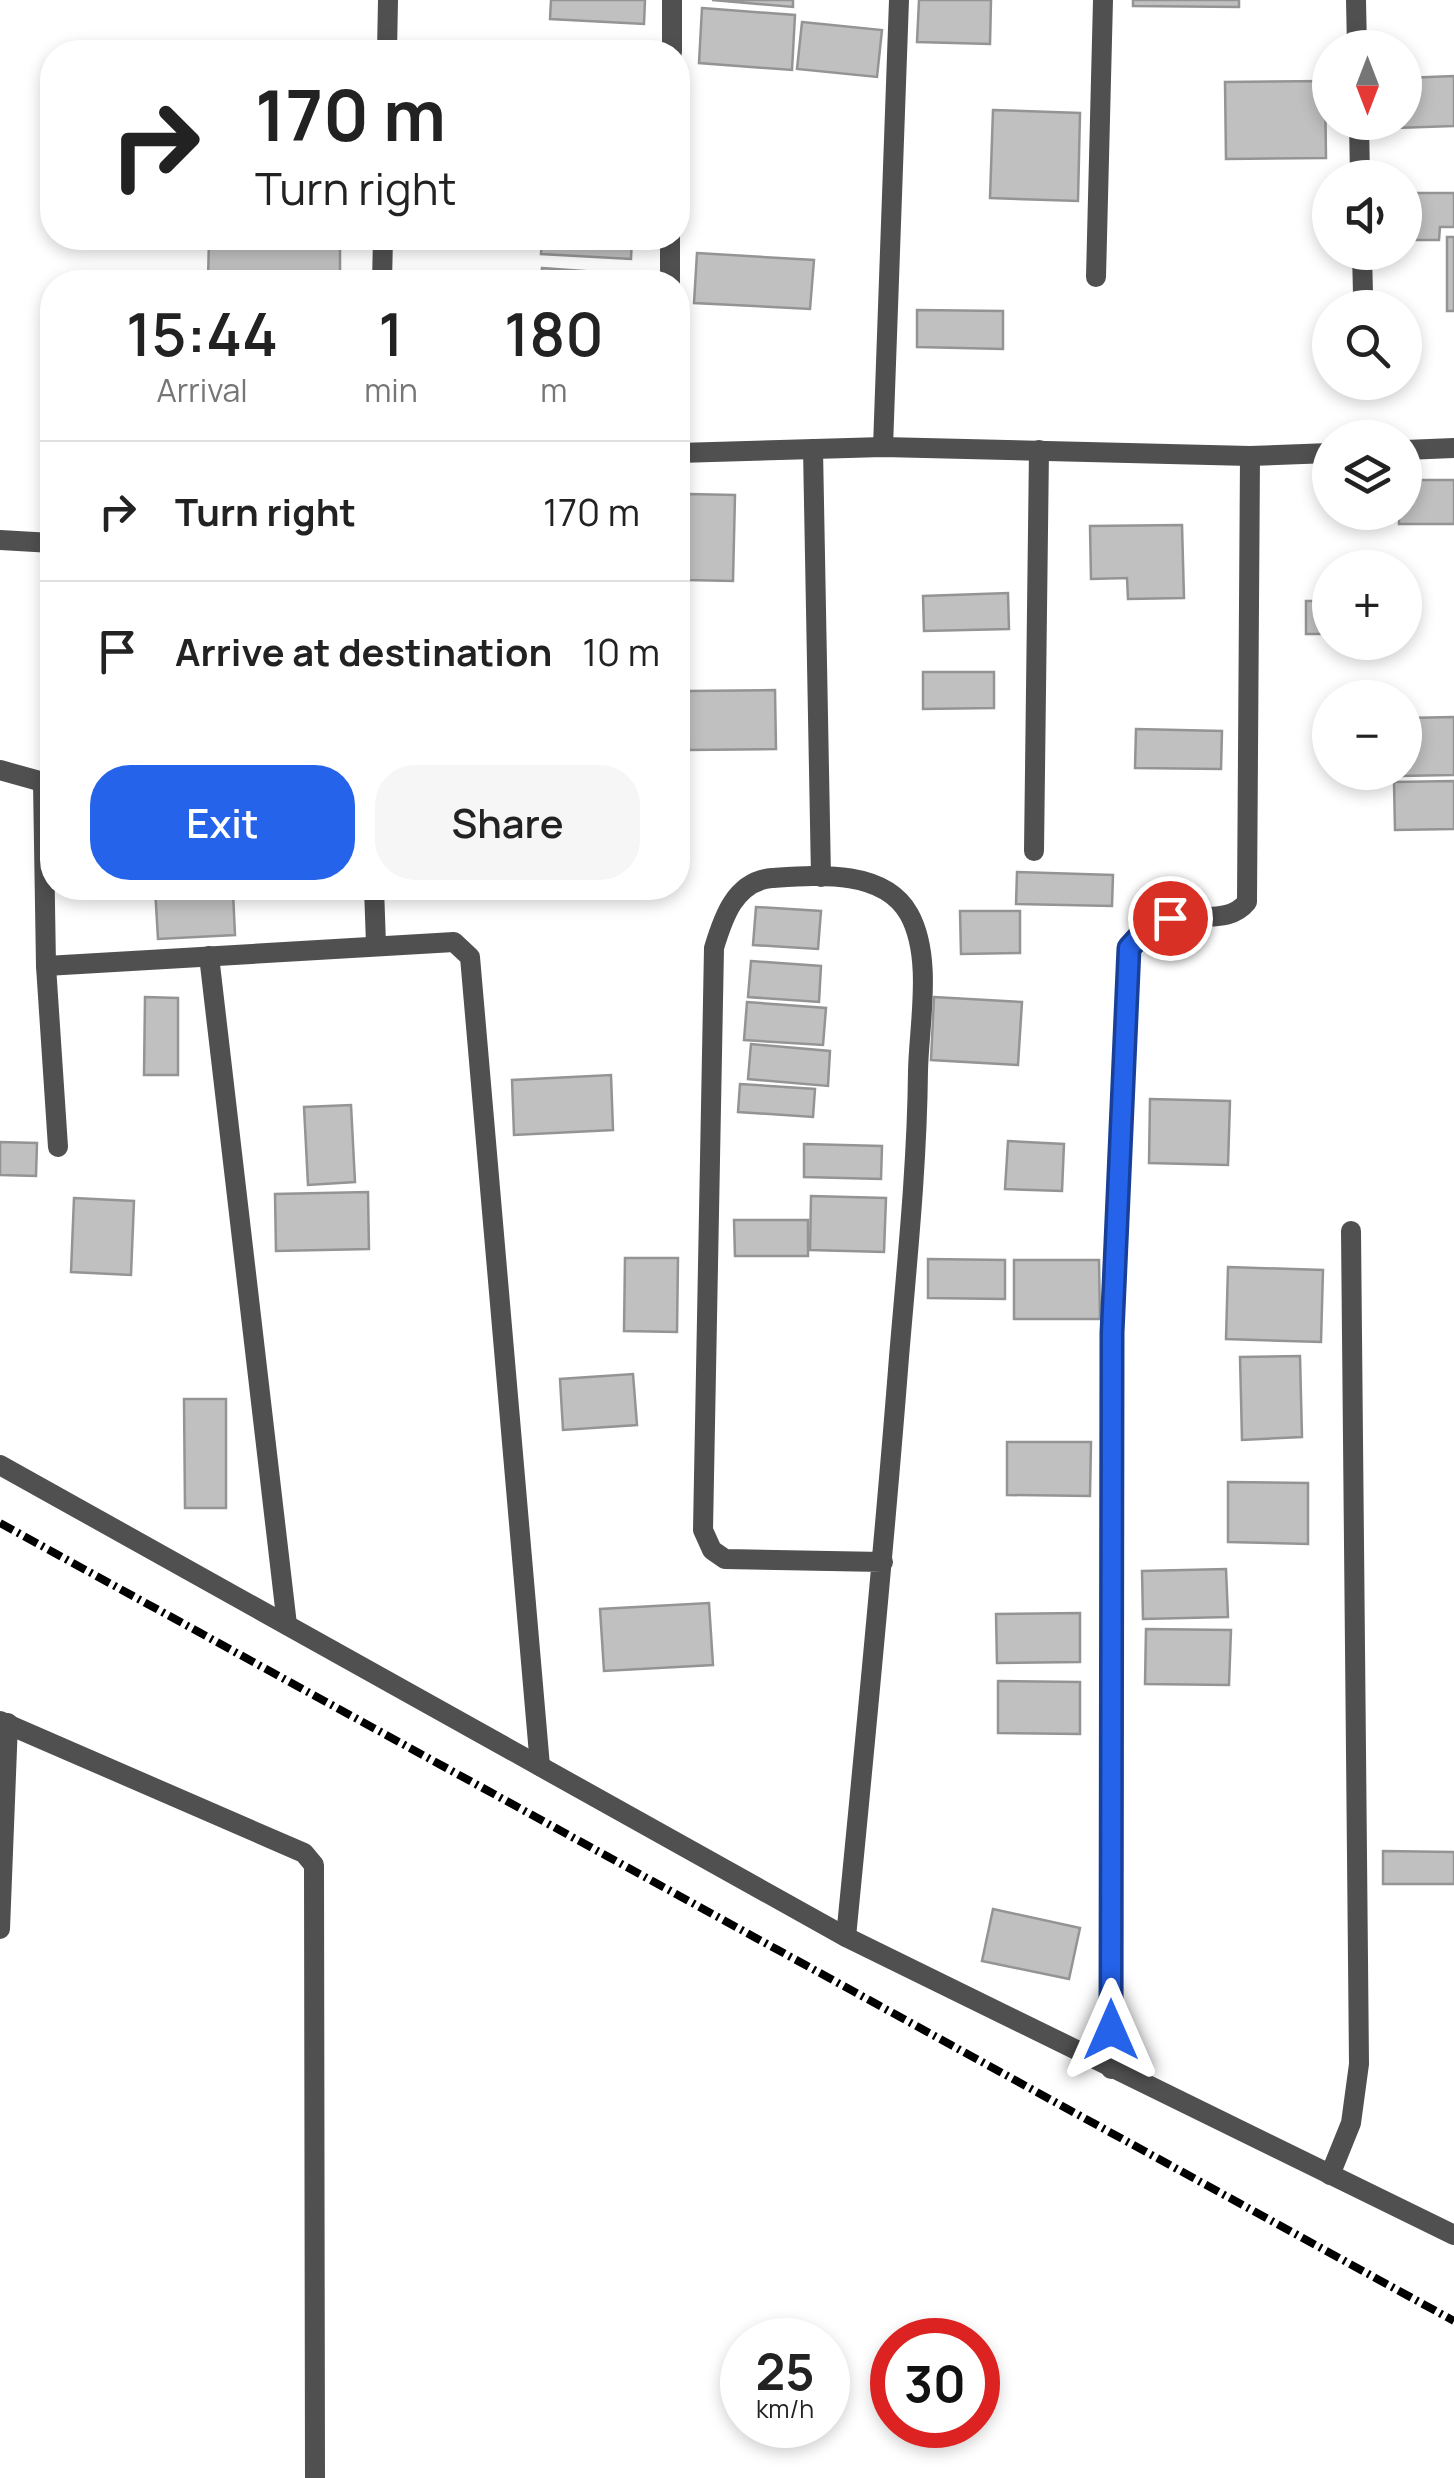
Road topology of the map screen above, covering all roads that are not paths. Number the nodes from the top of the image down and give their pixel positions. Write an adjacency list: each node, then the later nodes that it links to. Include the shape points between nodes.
1 (388, 0): 7 (street)
2 (672, 0): 8 (street)
3 (899, 0): 10 (street)
4 (1104, 0): 9 (street)
5 (1356, 0): 6 (street)
6 (1357, 30)
7 (387, 40)
8 (672, 40)
9 (1096, 277)
10 (883, 447): 12 (street); 14 (street)
11 (1454, 448): 13 (street)
12 (813, 449): 15 (street); 23 (street)
13 (1422, 449)
14 (1039, 450): 17 (street); 22 (street)
15 (690, 454)
16 (1312, 454): 17 (street)
17 (1250, 456): 38 (street, via 1247,902 1229,915 1170,918 1148,927 1129,948 1112,1333)
18 (0, 540): 19 (street)
19 (40, 542)
20 (0, 770): 21 (street)
21 (40, 777)
22 (1034, 851)
23 (821, 877): 32 (street, via 877,883 893,893 921,947 917,1132); 32 (street, via 766,878 742,890 724,915 714,948 703,1530 725,1560)
24 (47, 900): 28 (street)
25 (374, 900): 26 (street)
26 (376, 944): 27 (street); 35 (street, via 454,942 470,956)
27 (209, 956): 28 (street); 33 (street)
28 (46, 966): 29 (street)
29 (58, 1147)
30 (1351, 1231): 39 (street, via 1358,2064 1351,2123)
31 (0, 1465): 33 (street)
32 (884, 1562): 37 (street)
33 (287, 1625): 35 (street)
34 (4, 1722): 36 (street); 41 (street, via 304,1853 314,1865)
35 (540, 1766): 37 (street)
36 (0, 1929)
37 (846, 1937): 38 (street)
38 (1111, 2069): 39 (street)
39 (1330, 2175): 40 (street)
40 (1454, 2234)
41 (315, 2478)

